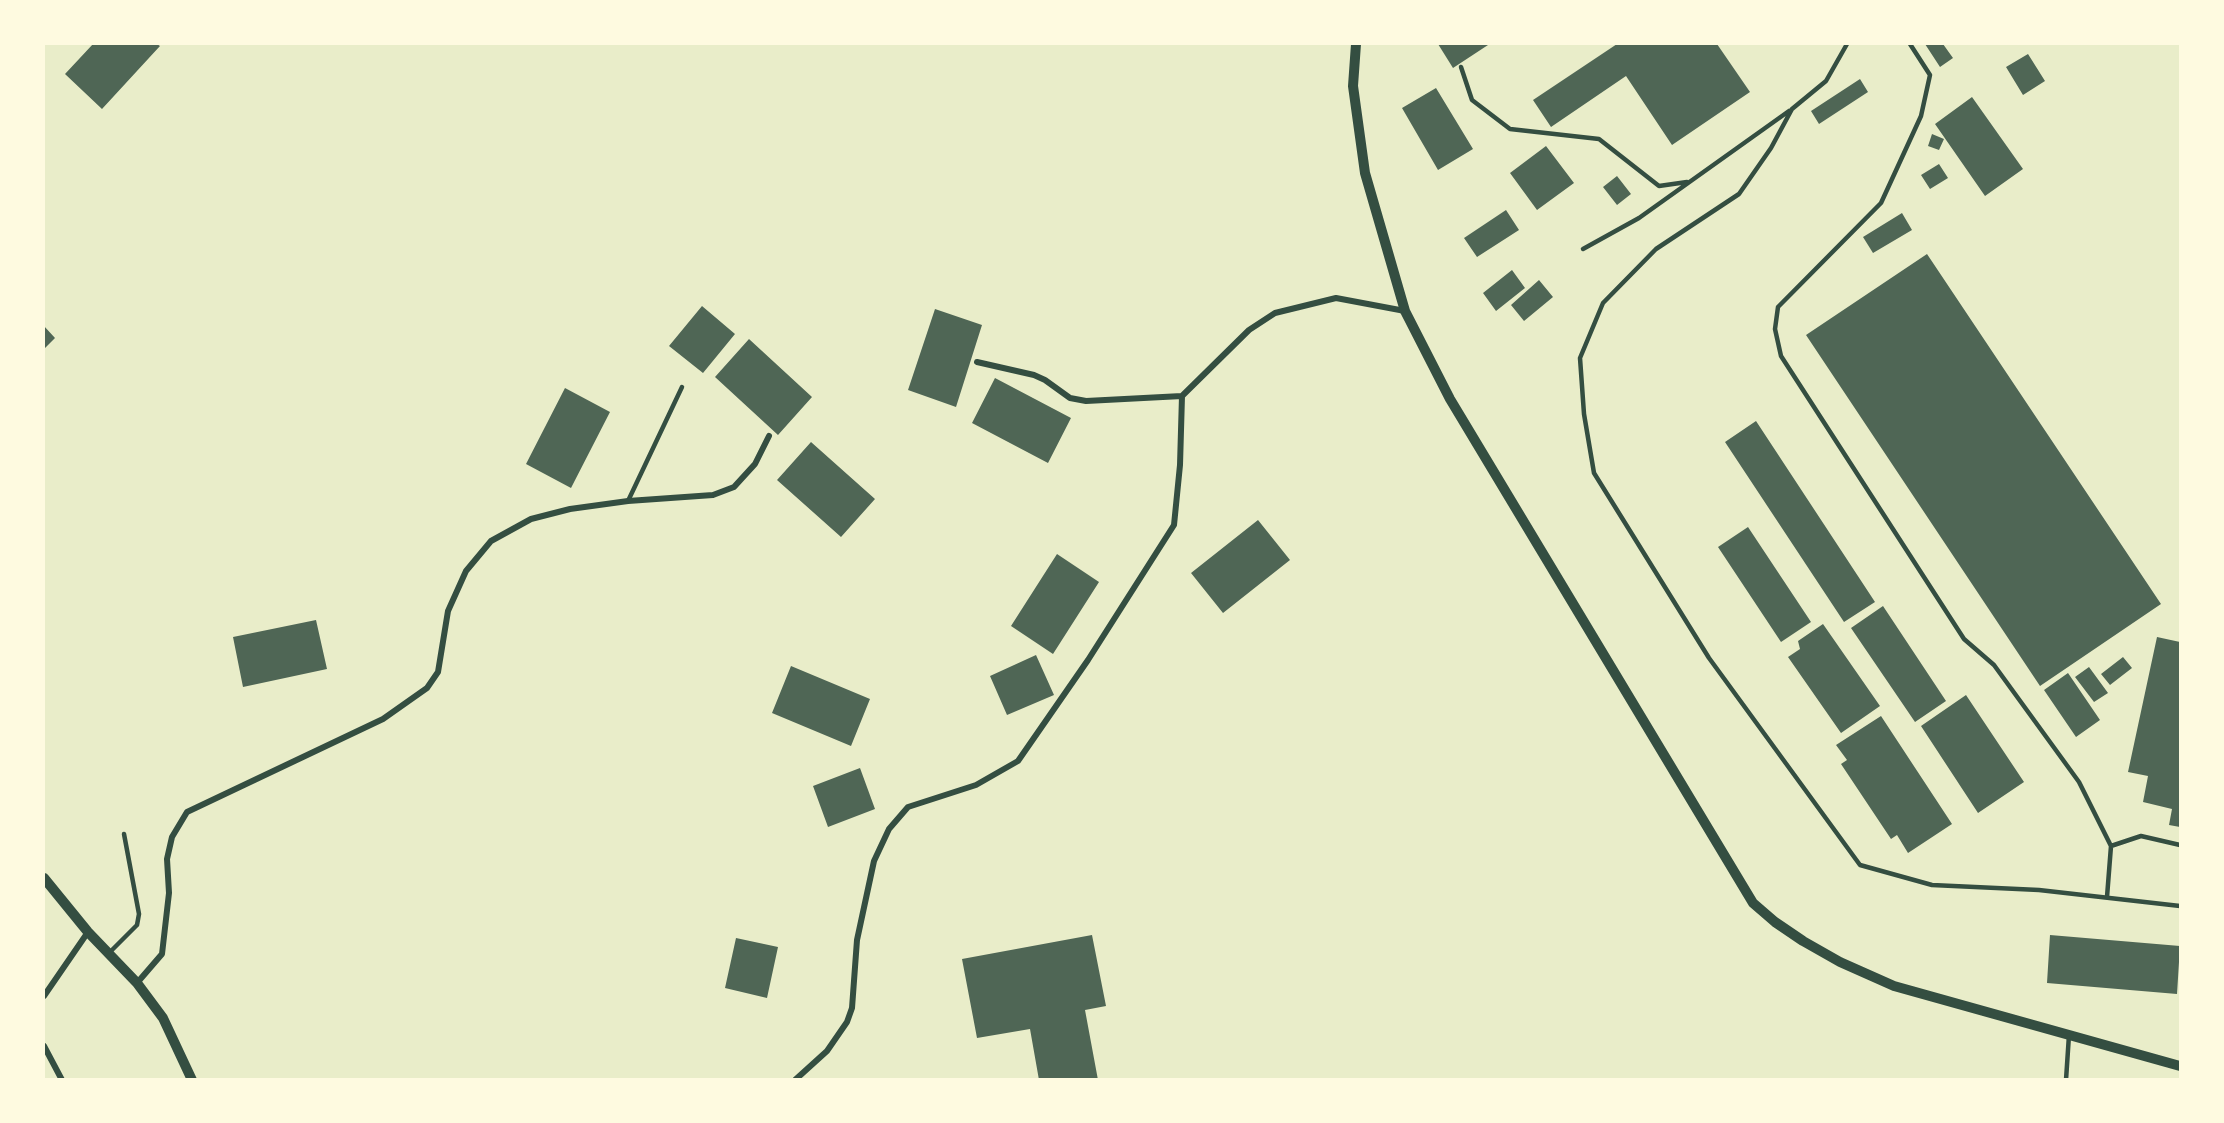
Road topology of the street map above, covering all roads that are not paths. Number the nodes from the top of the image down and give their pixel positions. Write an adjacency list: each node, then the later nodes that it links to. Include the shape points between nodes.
1 (1356, 44): 8 (street, via 1353,86 1365,173)
2 (1847, 44): 5 (lane, via 1826,81)
3 (1910, 44): 16 (lane, via 1930,75 1921,116 1881,203 1778,307 1775,329 1781,356 1964,639 1994,665 2079,782)
4 (1461, 67): 6 (lane, via 1472,100 1510,129 1599,139 1659,186)
5 (1792, 110): 6 (lane); 18 (lane, via 1739,194 1656,249 1603,303 1580,358 1594,473 1709,657 1860,865 1932,885)
6 (1687, 182): 7 (lane, via 1639,218)
7 (1583, 249)
8 (1405, 311): 11 (street, via 1336,298 1275,313 1249,330); 24 (street, via 1450,399 1753,903 1803,941 1894,986)
9 (977, 362): 11 (street, via 1034,375 1070,398 1086,401)
10 (682, 387): 13 (lane)
11 (1182, 396): 29 (street, via 1174,525 1018,761 976,784 908,807 889,829 874,861 857,940 852,1008 847,1022 826,1051)
12 (769, 436): 13 (street, via 755,464 734,487 713,495)
13 (628, 501): 22 (street, via 531,519 490,541 466,571 448,611 438,672 427,688 382,719 187,812 172,837 167,860 169,893 162,954)
14 (124, 834): 21 (lane, via 139,914 137,925)
15 (2181, 845): 16 (lane, via 2141,836)
16 (2111, 846): 18 (lane)
17 (44, 878): 20 (street)
18 (2107, 897): 19 (lane)
19 (2181, 906)
20 (88, 932): 21 (street); 23 (street)
21 (109, 953): 22 (street)
22 (137, 983): 28 (street, via 163,1018)
23 (44, 996)
24 (2069, 1035): 26 (street); 30 (lane)
25 (44, 1046): 27 (street)
26 (2181, 1066)
27 (62, 1080)
28 (192, 1080)
29 (795, 1080)
30 (2066, 1080)

